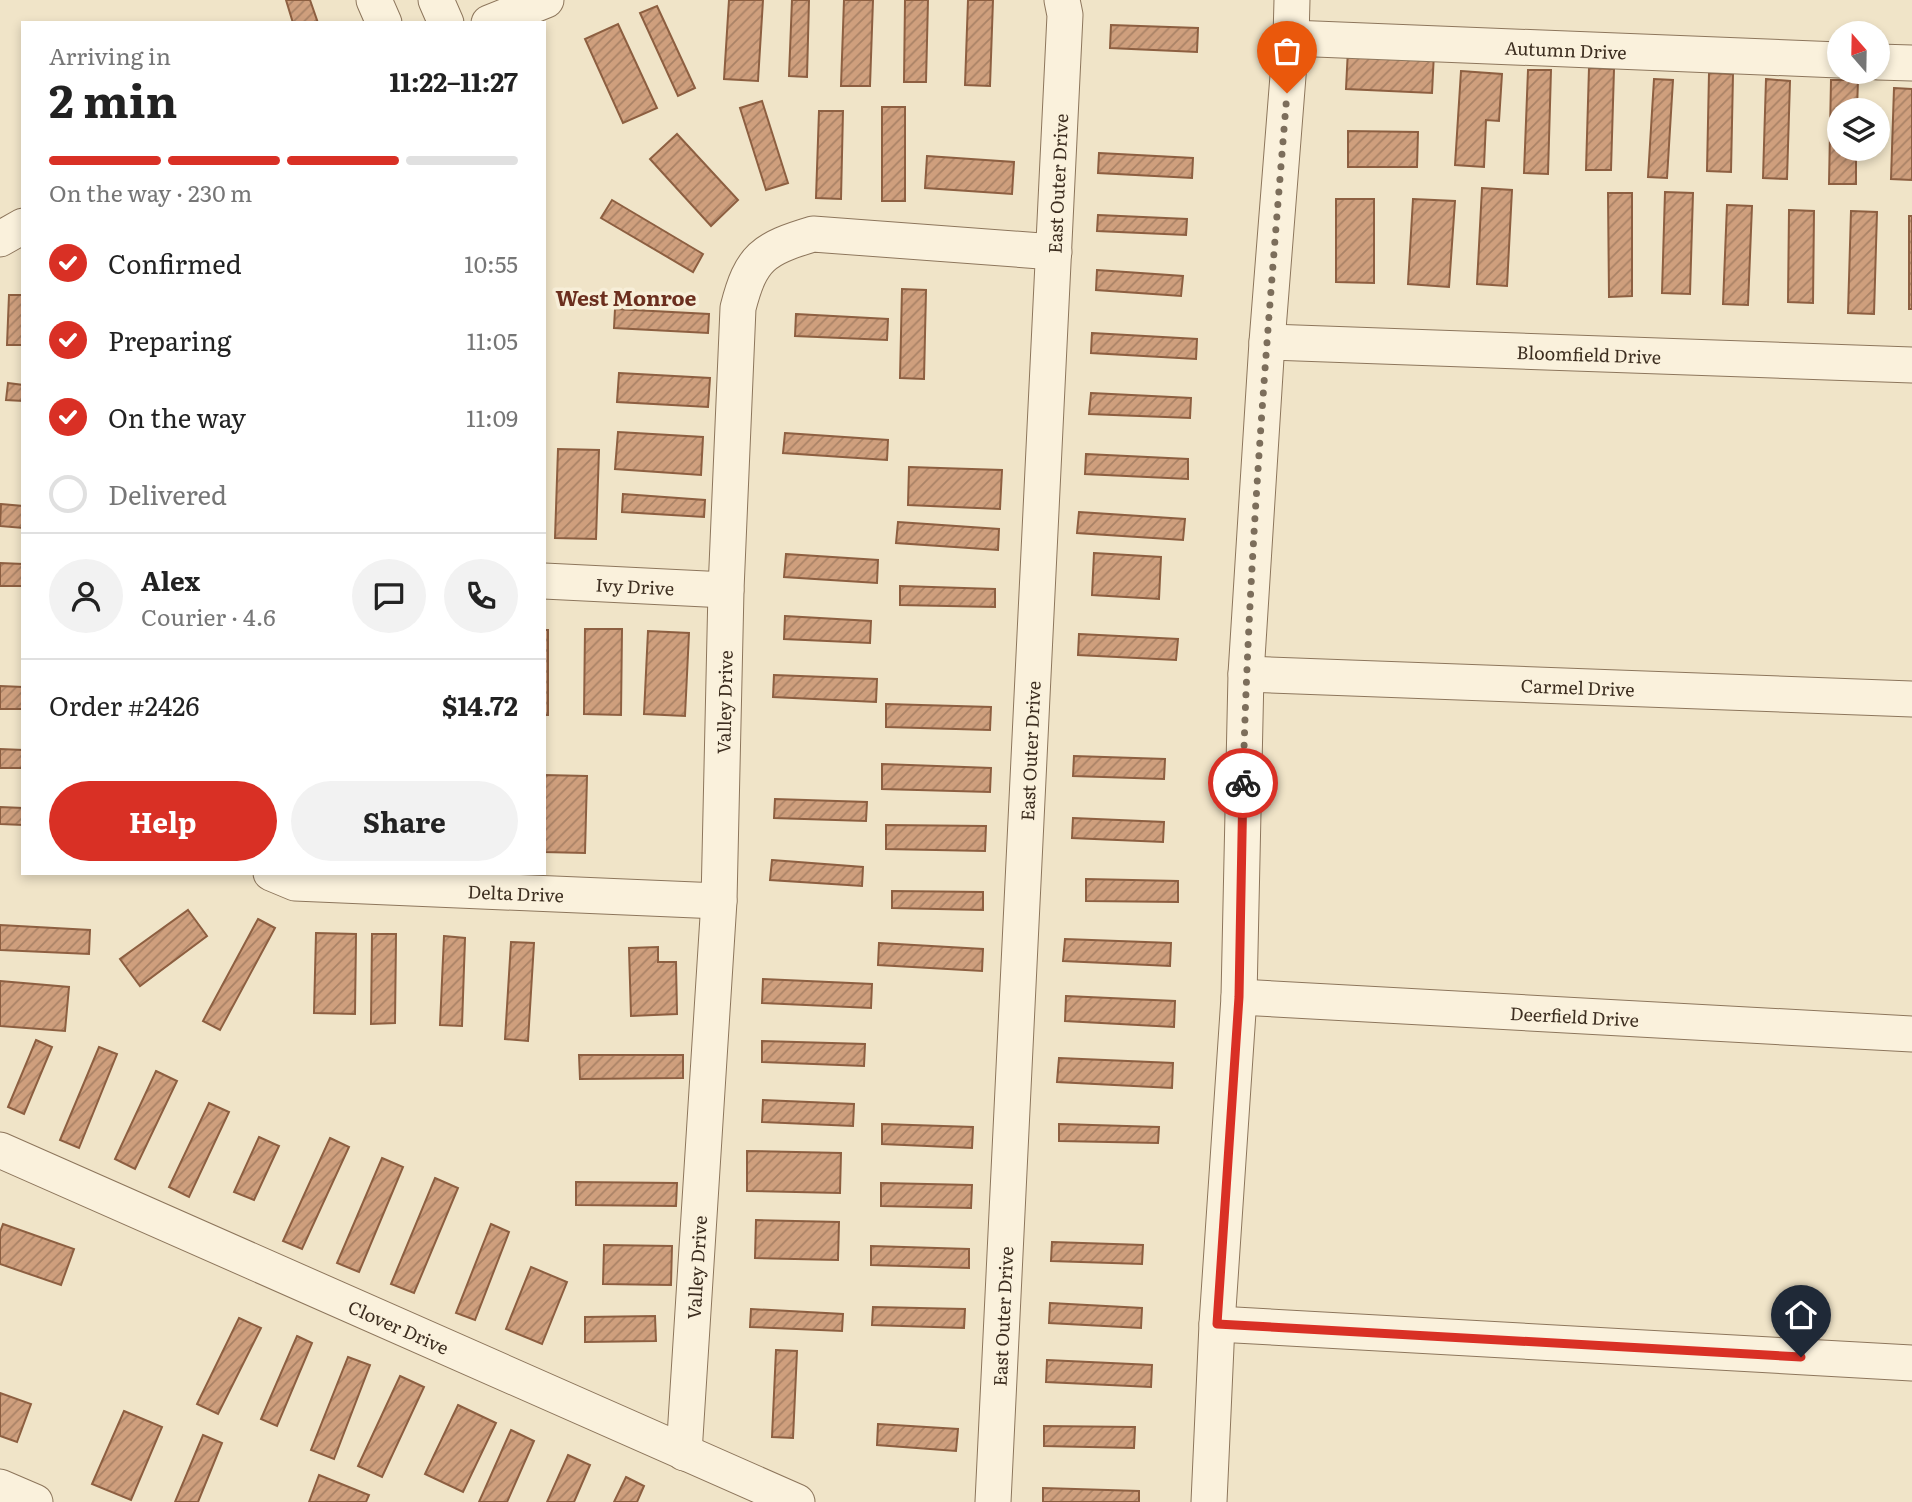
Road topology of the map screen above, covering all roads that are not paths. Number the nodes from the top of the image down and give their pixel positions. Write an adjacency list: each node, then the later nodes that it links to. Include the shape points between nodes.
1 (374, 0): 6 (street)
2 (436, 0): 7 (street)
3 (546, 0): 8 (street)
4 (1062, 0): 15 (street, East Outer Drive)
5 (1292, 0): 9 (street)
6 (383, 21)
7 (445, 21)
8 (494, 21)
9 (1291, 38): 10 (street, Autumn Drive); 16 (street)
10 (1827, 60)
11 (1890, 62): 12 (street)
12 (1912, 63)
13 (21, 227): 14 (street)
14 (0, 239)
15 (1054, 252): 19 (street, Valley Drive, via 813,234 761,256 746,278 738,308); 33 (street, East Outer Drive)
16 (1267, 342): 17 (street, Bloomfield Drive); 20 (street)
17 (1912, 365)
18 (546, 581): 19 (street, Ivy Drive)
19 (726, 590): 23 (street, Valley Drive)
20 (1245, 674): 21 (street, Carmel Drive); 24 (street)
21 (1912, 699)
22 (276, 875): 23 (street, Delta Drive, via 295,883)
23 (719, 901): 29 (street, Valley Drive)
24 (1239, 997): 25 (street, Deerfield Drive); 27 (street)
25 (1912, 1034)
26 (0, 1150): 29 (street, Clover Drive)
27 (1217, 1324): 28 (street); 34 (street)
28 (1912, 1363)
29 (684, 1453): 32 (street, Clover Drive)
30 (0, 1487): 31 (street)
31 (35, 1502)
32 (797, 1502)
33 (993, 1502)
34 (1209, 1502)

